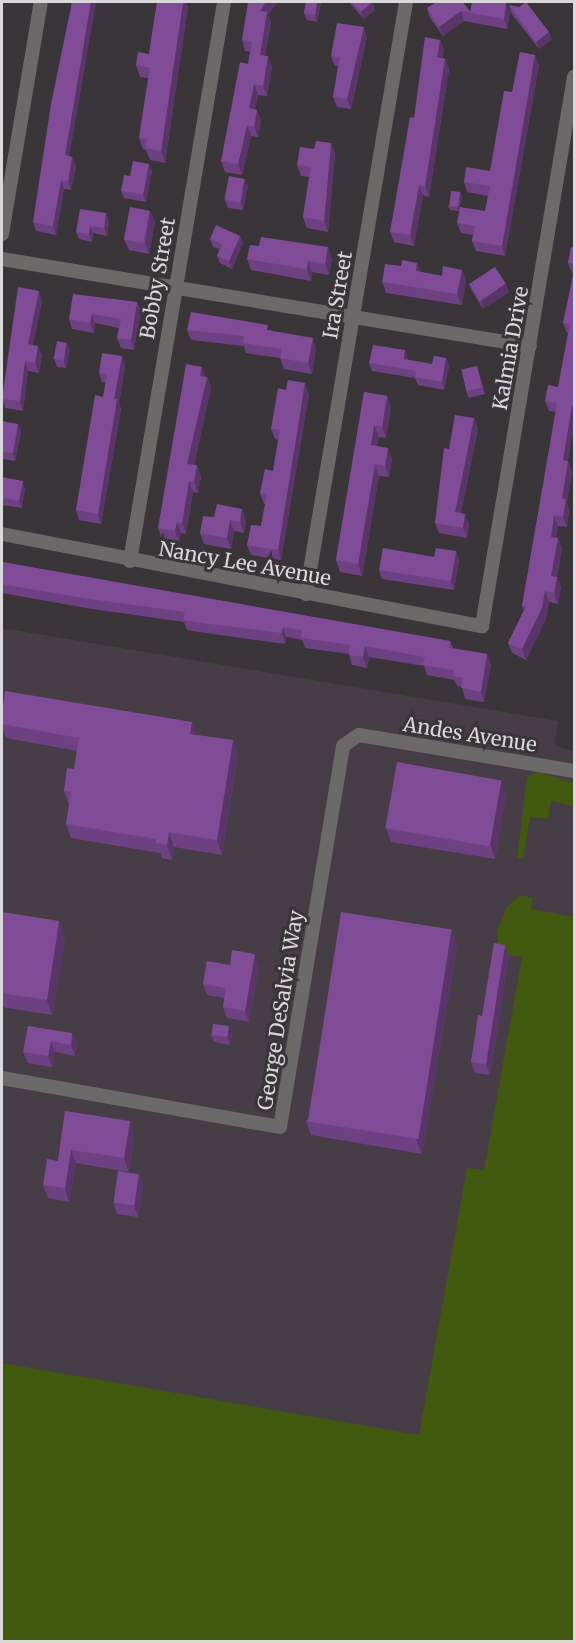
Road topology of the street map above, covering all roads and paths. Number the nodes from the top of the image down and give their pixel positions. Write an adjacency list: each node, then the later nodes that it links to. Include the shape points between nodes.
1 (41, 2): 5 (street)
2 (224, 2): 7 (street, Bobby Street)
3 (406, 2): 8 (street, Ira Street)
4 (574, 76): 9 (street, Kalmia Drive)
5 (2, 234)
6 (2, 259): 7 (street)
7 (176, 288): 8 (street); 11 (street, Bobby Street)
8 (353, 316): 9 (street); 12 (street, Ira Street)
9 (530, 346): 13 (street, Kalmia Drive)
10 (2, 534): 11 (street, Nancy Lee Avenue)
11 (130, 561): 12 (street, Nancy Lee Avenue)
12 (306, 594): 13 (street, Nancy Lee Avenue)
13 (482, 626)
14 (359, 735): 15 (street, Andes Avenue); 16 (street, George DeSalvia Way, via 343,746 339,758 280,1127)
15 (574, 771)
16 (2, 1078)

